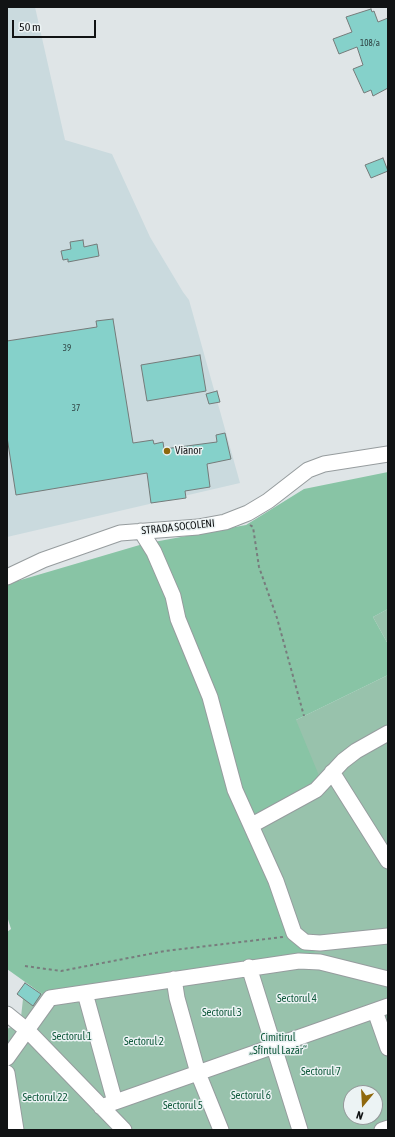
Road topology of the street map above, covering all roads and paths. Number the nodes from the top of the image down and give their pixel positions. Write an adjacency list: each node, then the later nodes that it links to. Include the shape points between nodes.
1 (388, 454): 2 (street, STRADA SOCOLENI, via 324,464 308,470 268,501)
2 (237, 518): 3 (street, STRADA SOCOLENI, via 198,527); 5 (path, via 253,527 259,567 277,618)
3 (141, 531): 4 (street, STRADA SOCOLENI, via 120,533 100,539 43,560); 8 (street, via 154,552 173,596 178,619 210,697 235,790)
4 (7, 577)
5 (304, 716)
6 (388, 733): 7 (street, via 356,751)
7 (332, 772): 8 (street, via 316,790); 9 (street)
8 (252, 825): 10 (street, via 276,881)
9 (388, 861)
10 (294, 933): 11 (street, via 304,942 320,943); 12 (path, via 258,942 165,952 61,971)
11 (388, 936)
12 (25, 966)
13 (249, 967): 14 (street); 15 (street, via 299,961 320,962); 20 (street)
14 (174, 979): 16 (street); 24 (street)
15 (388, 979)
16 (85, 993): 19 (street, via 50,998); 25 (street)
17 (382, 1009): 20 (street); 21 (street)
18 (7, 1014): 19 (street)
19 (28, 1031): 22 (street); 25 (street)
20 (274, 1046): 24 (street); 30 (street)
21 (388, 1048)
22 (7, 1058)
23 (7, 1072): 27 (street)
24 (198, 1073): 25 (street); 29 (street)
25 (108, 1104): 28 (street)
26 (388, 1128): 31 (street)
27 (16, 1130)
28 (124, 1130)
29 (221, 1130)
30 (300, 1130)
31 (382, 1130)

